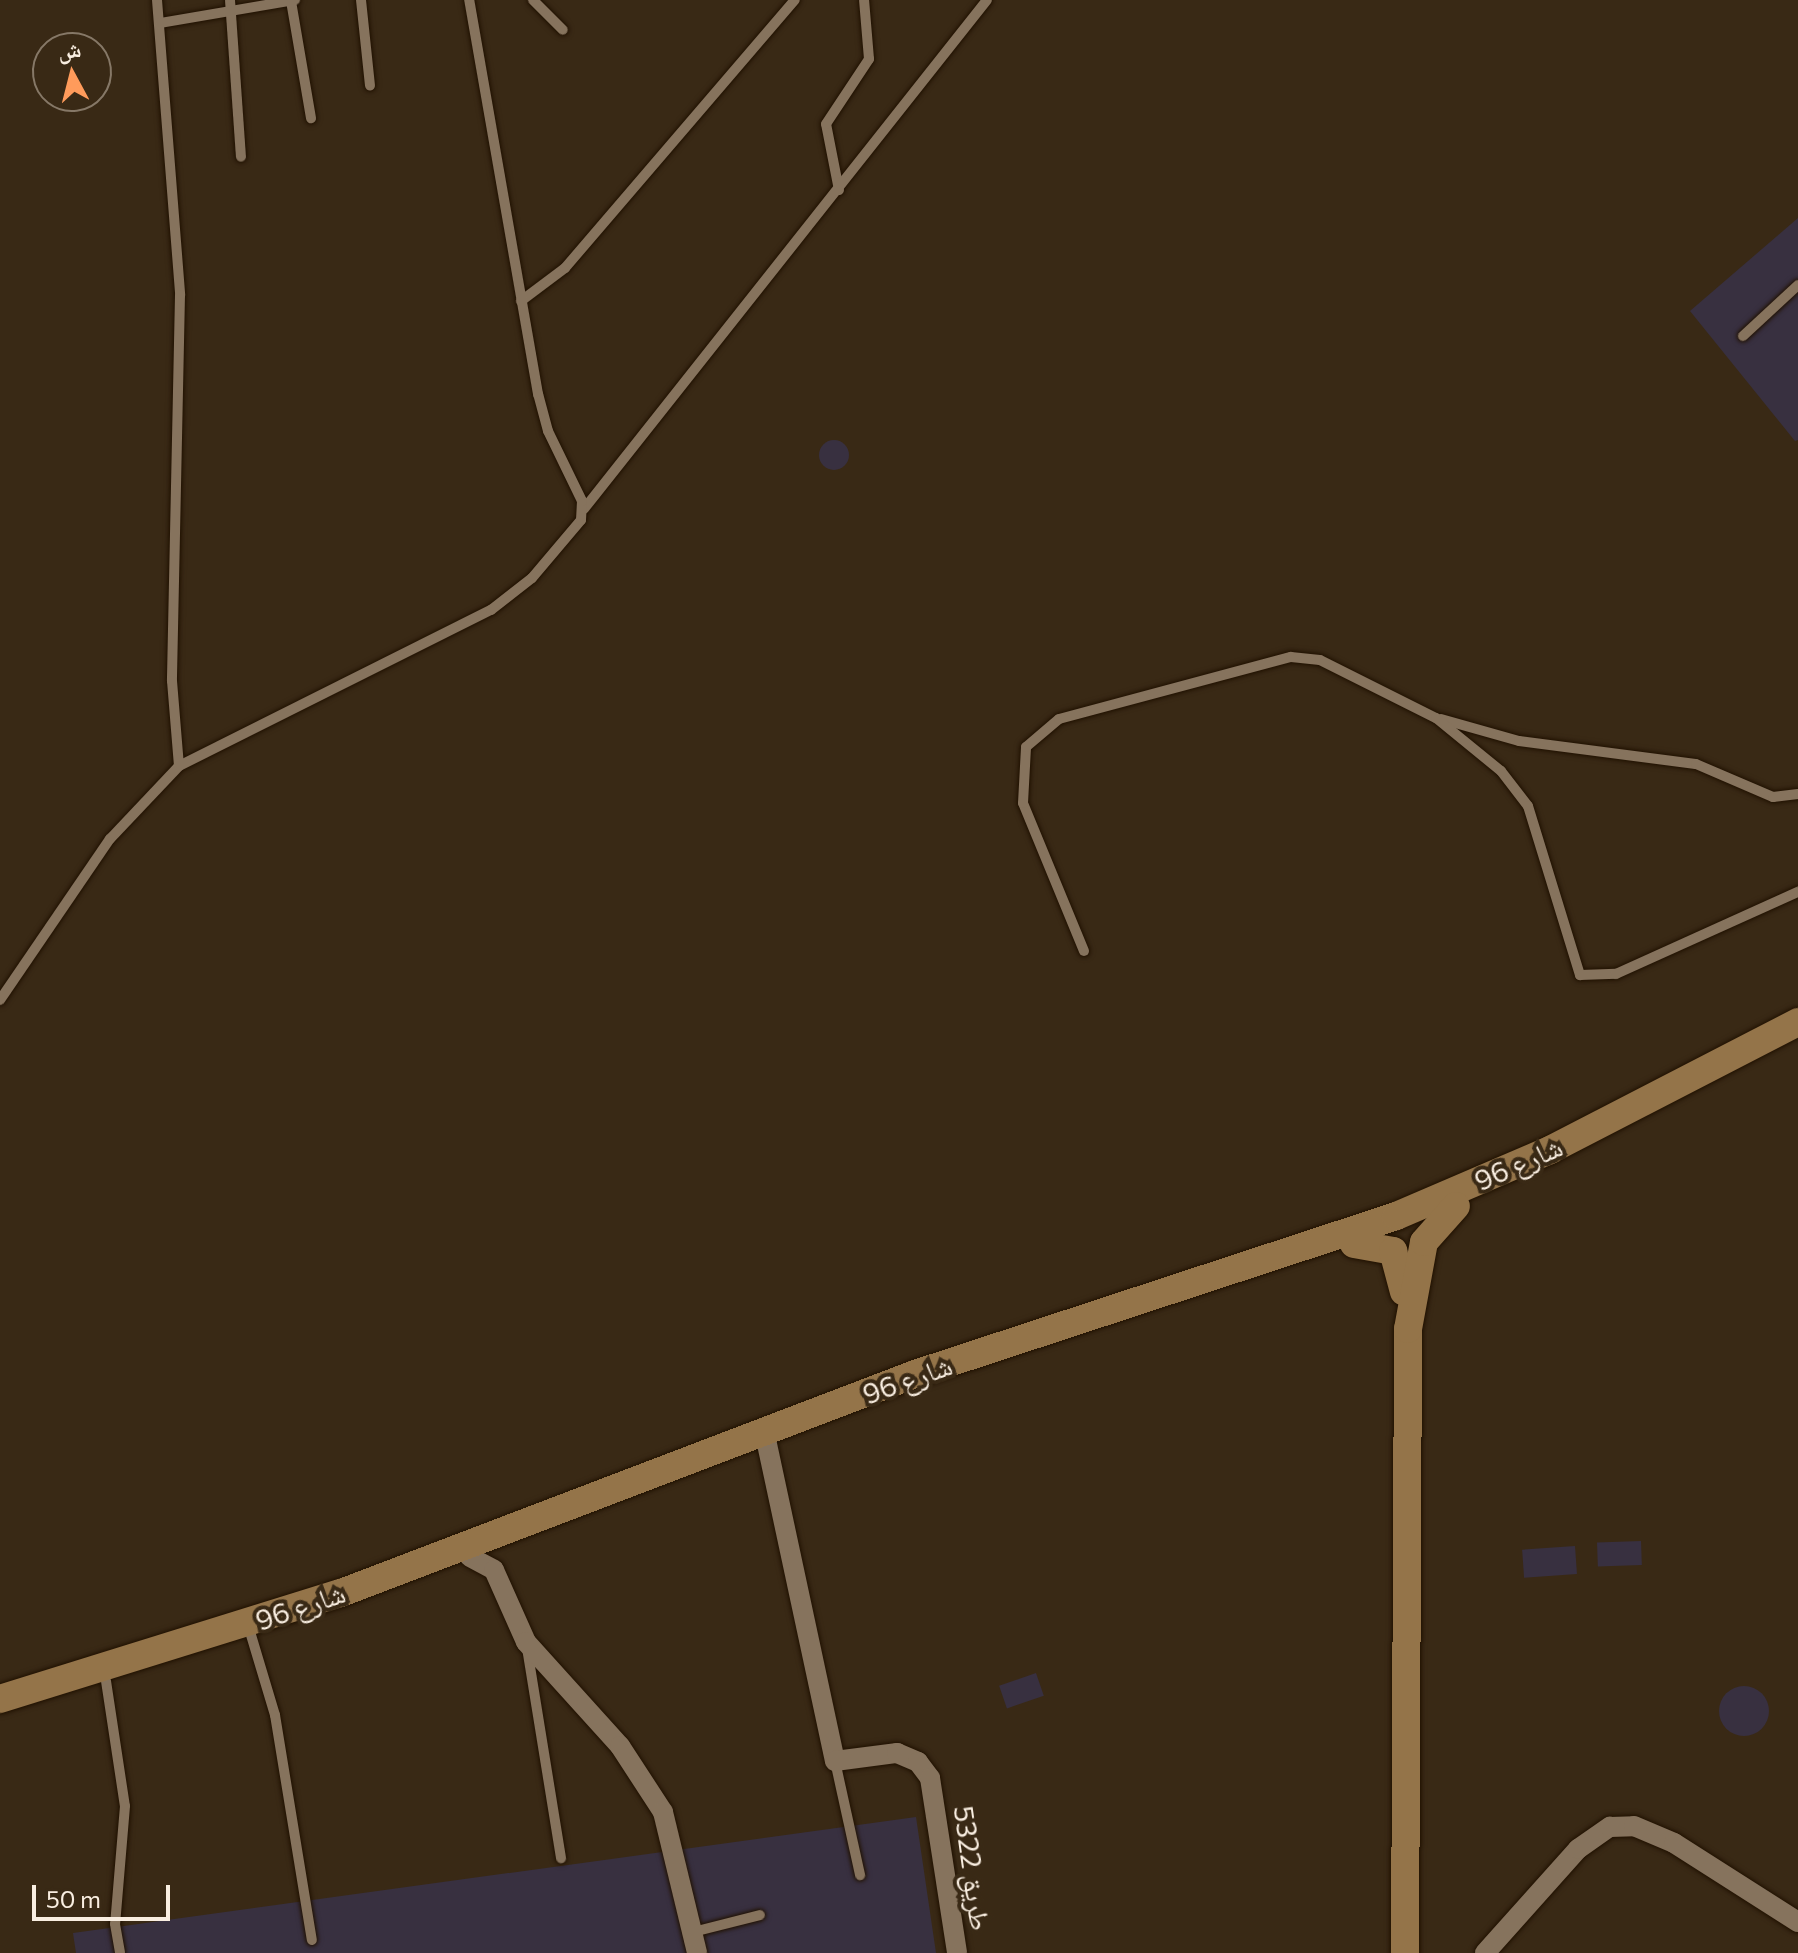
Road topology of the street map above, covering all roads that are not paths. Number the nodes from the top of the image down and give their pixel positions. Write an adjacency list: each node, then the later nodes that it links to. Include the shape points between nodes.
1 (157, 0): 10 (lane)
2 (293, 0): 9 (lane); 13 (lane)
3 (361, 0): 12 (lane)
4 (469, 0): 17 (lane)
5 (533, 0): 11 (lane)
6 (795, 0): 17 (lane, via 565,268)
7 (864, 0): 15 (lane, via 869,59 825,133)
8 (987, 0): 15 (lane)
9 (230, 5): 10 (lane); 14 (lane)
10 (160, 23): 21 (lane, via 180,295 172,681)
11 (563, 30)
12 (370, 86)
13 (311, 118)
14 (241, 157)
15 (839, 190): 19 (lane)
16 (1798, 285): 18 (lane)
17 (521, 301): 19 (lane, via 548,431)
18 (1743, 336)
19 (584, 509): 21 (lane, via 532,578 491,610)
20 (1436, 718): 22 (lane, via 1519,741 1696,764 1773,797); 23 (lane, via 1501,771 1528,806 1580,975 1616,974); 24 (lane, via 1320,660 1291,657 1188,680 1059,719 1037,732 1020,777 1023,803)
21 (179, 766): 25 (lane, via 110,839)
22 (1798, 794)
23 (1798, 892)
24 (1084, 951)
25 (0, 1000)
26 (1798, 1022): 36 (street, شارع 96, via 1550,1150 1396,1216 915,1374 341,1593)
27 (1798, 1037): 28 (street, شارع 96)
28 (1456, 1206): 29 (street, شارع 96); 30 (street, via 1424,1242)
29 (1354, 1244): 30 (street, via 1383,1244 1399,1259); 31 (street, شارع 96, via 1021,1349)
30 (1408, 1329): 48 (street)
31 (767, 1444): 32 (street, شارع 96); 38 (street)
32 (470, 1557): 33 (street, شارع 96); 34 (street, via 494,1570)
33 (251, 1635): 35 (street, شارع 96); 44 (lane, via 275,1715)
34 (526, 1642): 39 (lane); 43 (street, via 620,1746 663,1812)
35 (106, 1681): 37 (street, شارع 96); 45 (lane, via 125,1806 115,1924)
36 (0, 1699)
37 (0, 1713)
38 (835, 1761): 40 (lane); 47 (street, طريق 5322, via 897,1753 918,1762 933,1791)
39 (561, 1858)
40 (860, 1875)
41 (760, 1915): 43 (lane)
42 (1798, 1922): 49 (street, via 1674,1843 1634,1826 1610,1827 1578,1849)
43 (693, 1932): 46 (street)
44 (312, 1940)
45 (120, 1953)
46 (697, 1953)
47 (957, 1953)
48 (1405, 1953)
49 (1485, 1953)

